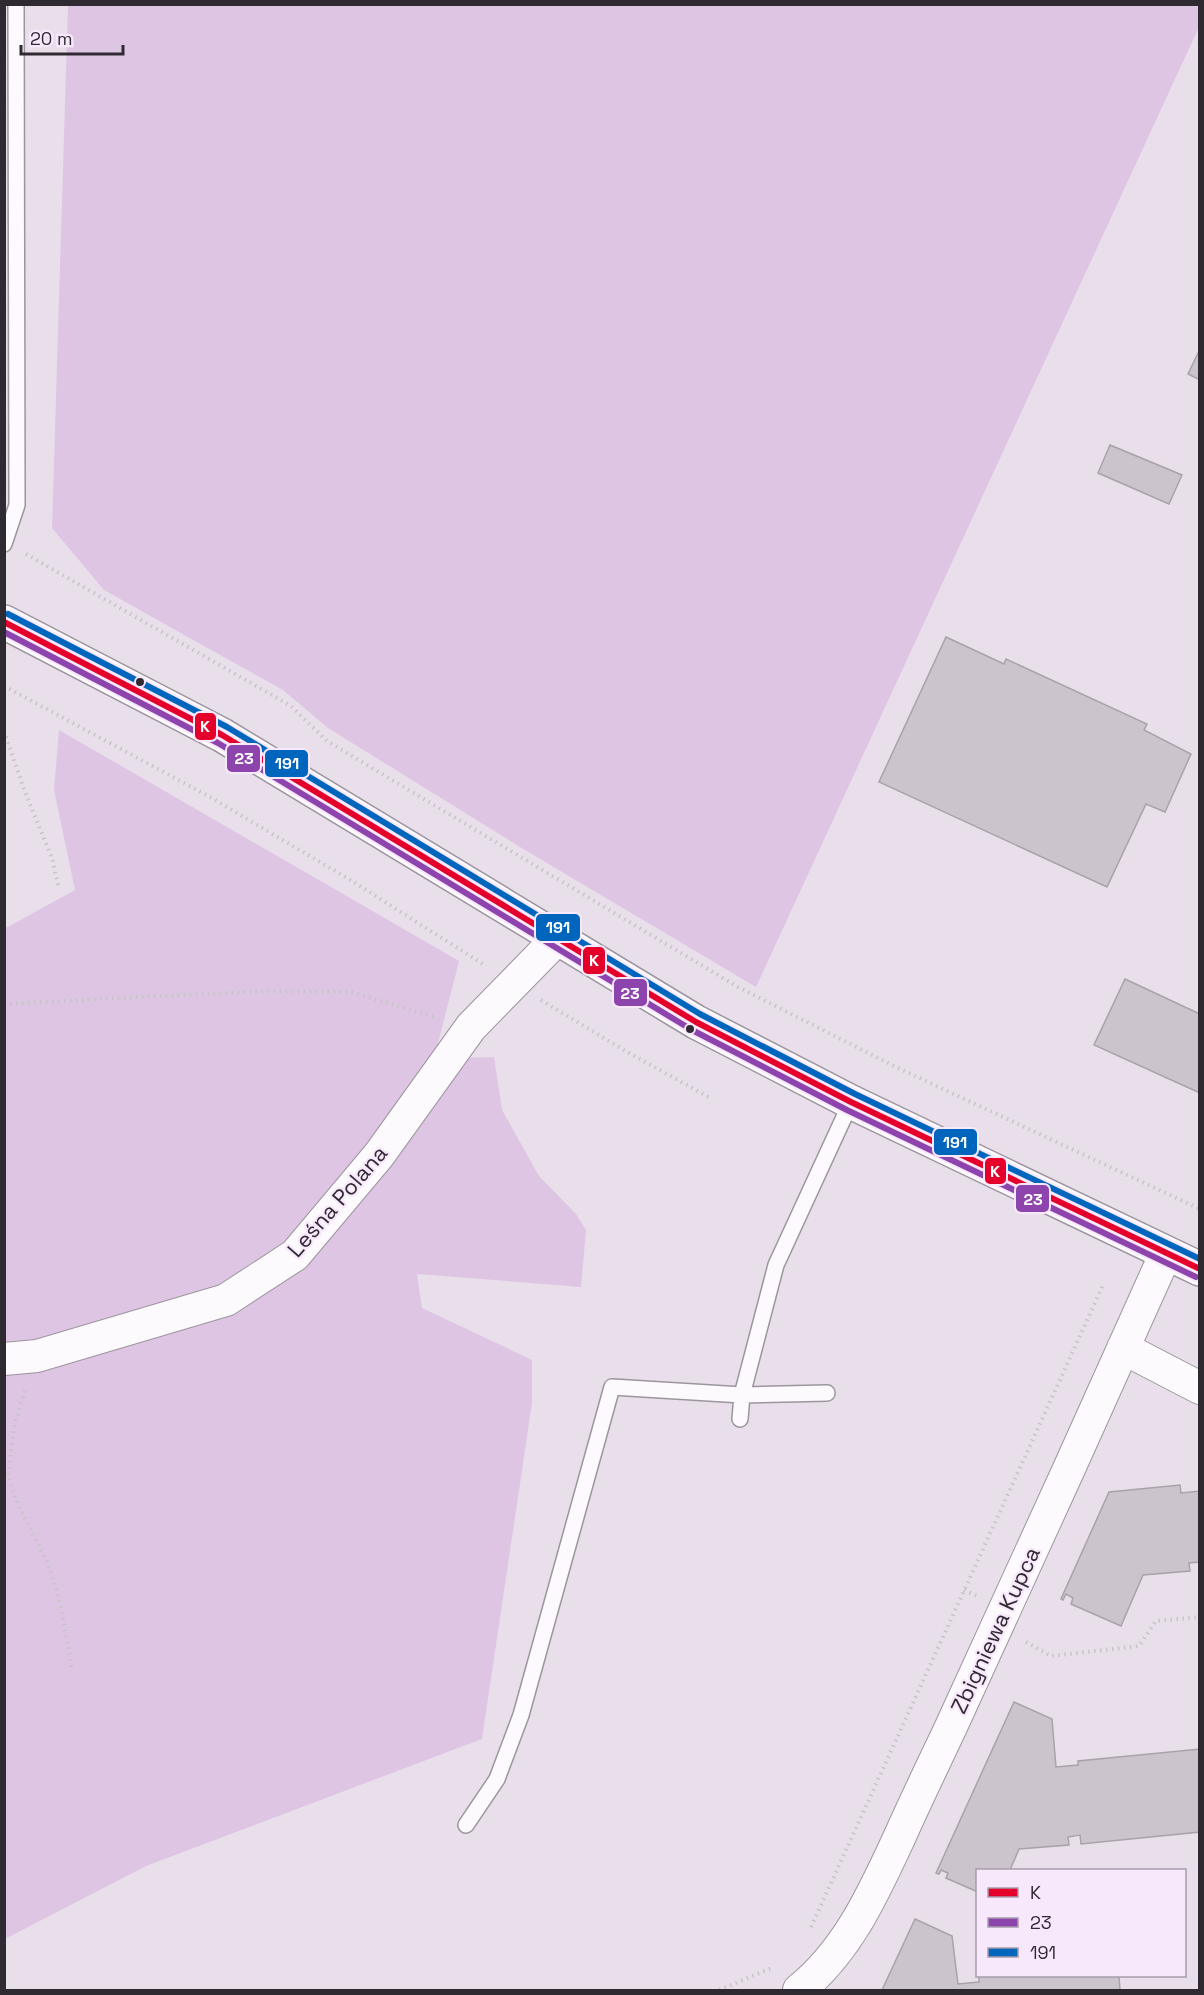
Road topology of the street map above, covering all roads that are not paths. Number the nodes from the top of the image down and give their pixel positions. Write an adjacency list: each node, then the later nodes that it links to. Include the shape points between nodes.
1 (16, 4): 2 (lane, via 17,505)
2 (5, 543)
3 (4, 622): 4 (street, via 222,735)
4 (557, 939): 5 (street, via 696,1022); 9 (street, Leśna Polana, via 471,1027 379,1155 295,1254 226,1300 37,1356)
5 (851, 1102): 6 (street); 12 (lane, via 776,1265)
6 (1166, 1253): 7 (street); 8 (street, Zbigniewa Kupca)
7 (1200, 1269)
8 (1123, 1348): 10 (street); 15 (street, Zbigniewa Kupca, via 878,1882 834,1956)
9 (4, 1359)
10 (1200, 1388)
11 (827, 1393): 12 (lane)
12 (742, 1395): 13 (lane); 14 (lane, via 612,1387 521,1715 497,1779)
13 (740, 1419)
14 (466, 1825)
15 (799, 1990)

